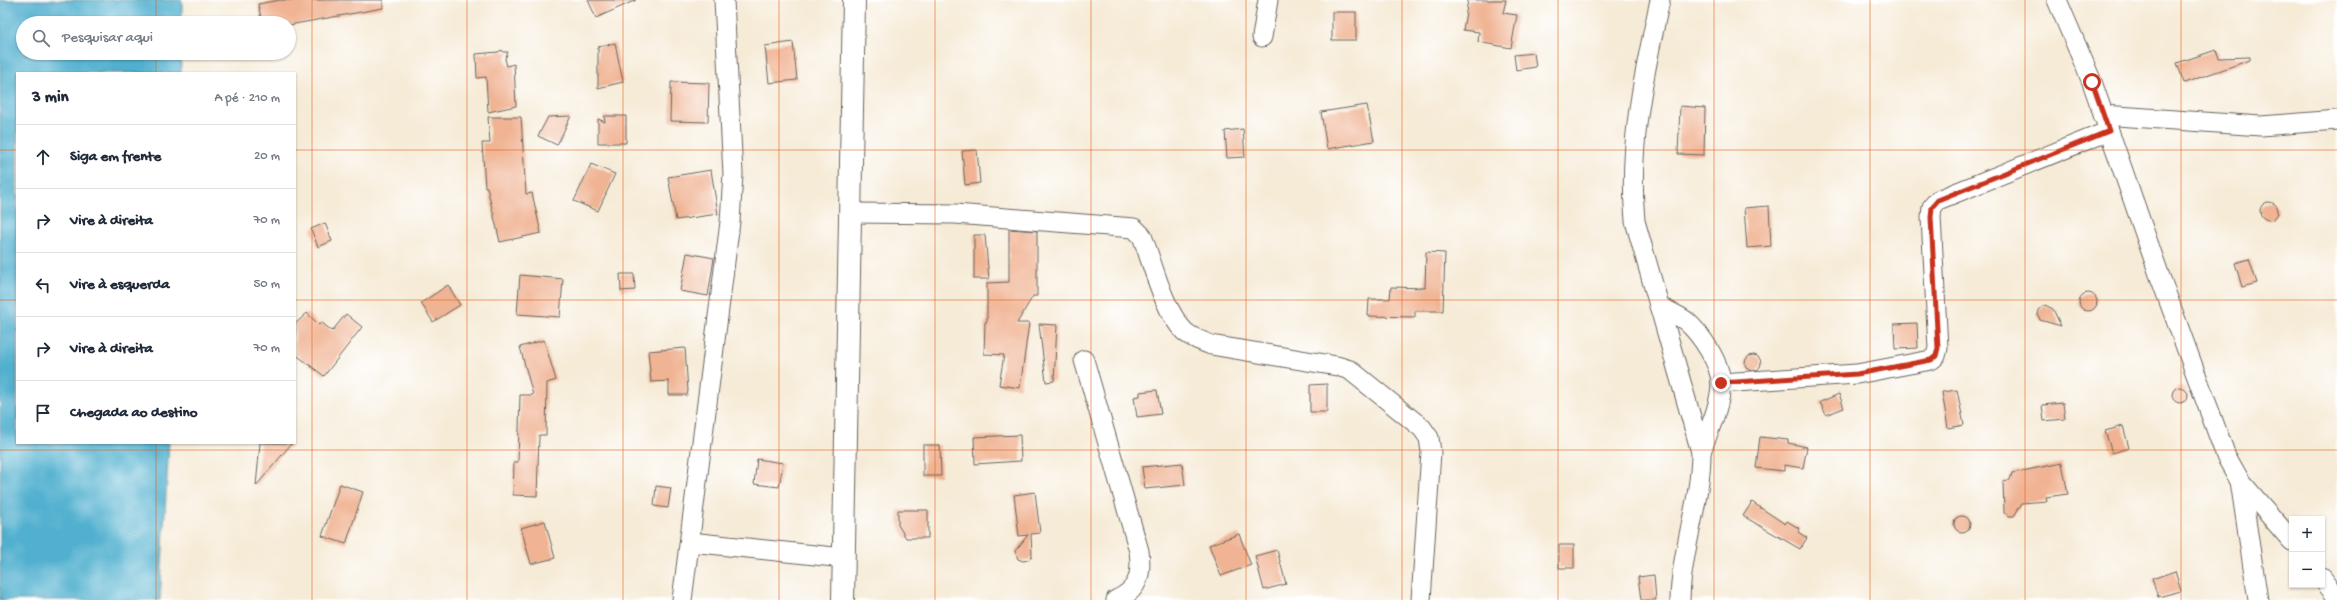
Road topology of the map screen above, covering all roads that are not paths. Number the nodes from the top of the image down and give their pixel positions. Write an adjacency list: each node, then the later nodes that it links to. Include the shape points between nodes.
1 (724, 0): 16 (street, via 733,174 730,222)
2 (854, 0): 9 (main road)
3 (1268, 0): 6 (street)
4 (1660, 0): 10 (street, via 1641,91 1632,184 1635,221)
5 (2057, 0): 8 (street)
6 (1262, 37)
7 (2337, 120): 8 (street, via 2261,126)
8 (2106, 123): 12 (street, via 1938,200 1932,207 1938,348 1936,356 1931,360 1857,374); 14 (street, via 2226,456)
9 (851, 213): 17 (main road); 23 (street, via 955,214 1134,228 1142,236 1170,310 1184,331 1211,345 1350,370 1422,428 1429,438 1431,452)
10 (1659, 306): 12 (street, via 1685,321 1700,334 1715,361); 13 (street)
11 (1084, 360): 20 (street, via 1141,569 1137,583)
12 (1721, 383): 13 (street, via 1718,401)
13 (1701, 452): 24 (street, via 1701,477 1683,562)
14 (2240, 481): 15 (street); 25 (street)
15 (2289, 538)
16 (690, 542): 17 (street); 21 (street)
17 (844, 558): 22 (main road)
18 (2325, 582): 19 (street)
19 (2337, 597)
20 (1123, 599)
21 (682, 600)
22 (843, 600)
23 (1421, 600)
24 (1680, 600)
25 (2258, 600)

